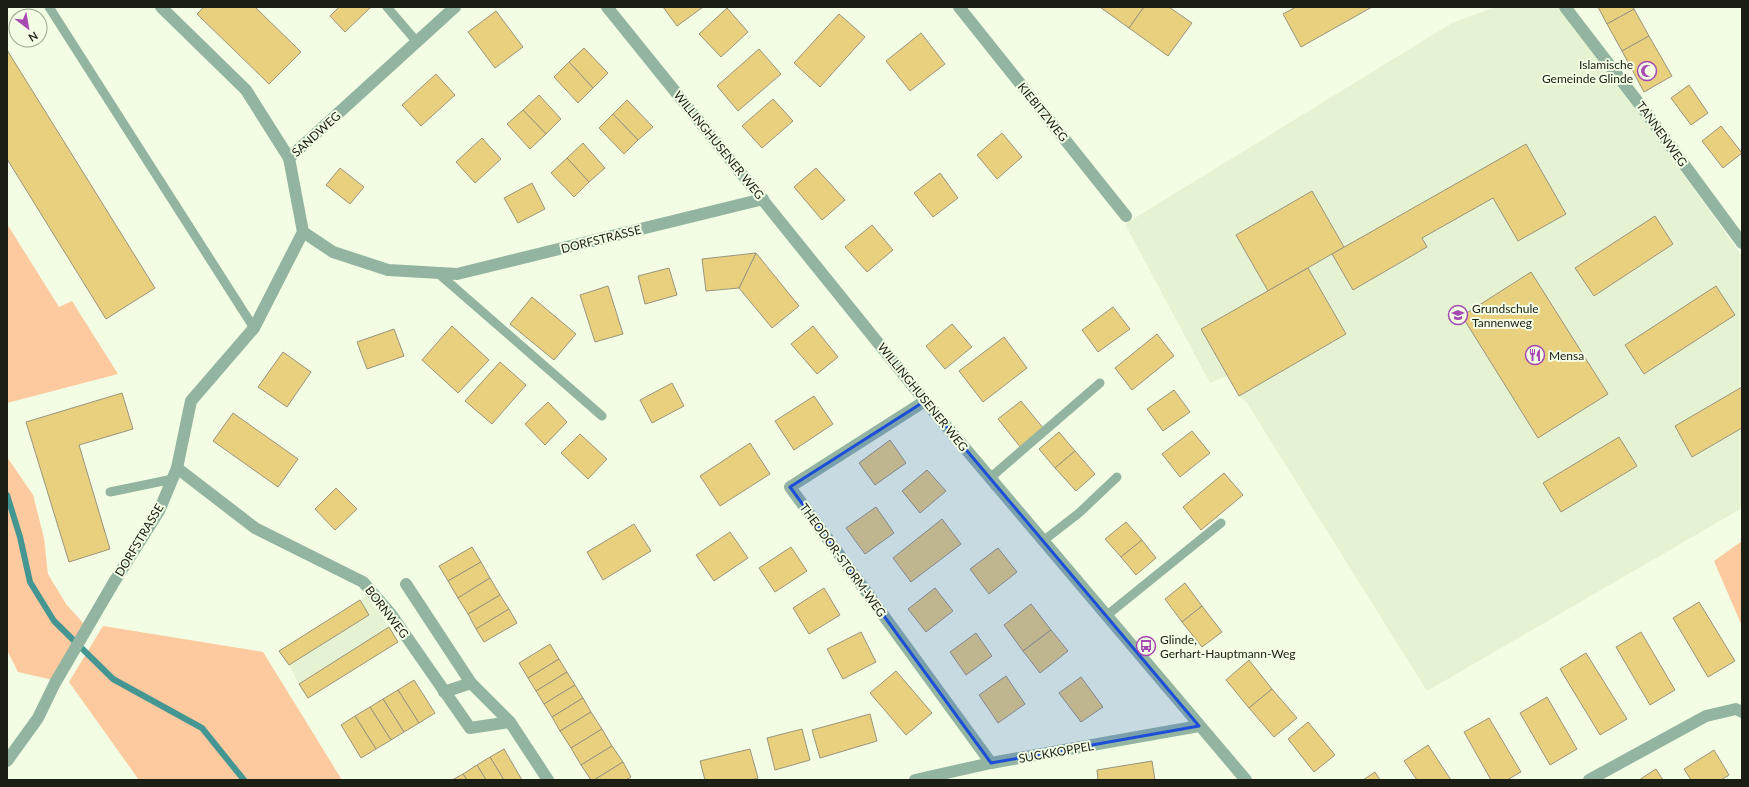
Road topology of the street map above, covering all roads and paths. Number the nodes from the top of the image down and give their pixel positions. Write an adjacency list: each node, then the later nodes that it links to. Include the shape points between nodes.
1 (49, 7): 15 (lane)
2 (161, 7): 9 (street, SANDWEG, via 246,90)
3 (387, 7): 8 (lane)
4 (455, 7): 8 (street, SANDWEG)
5 (607, 7): 10 (street, WILLINGHUSENER WEG)
6 (959, 7): 11 (street, KIEBITZWEG)
7 (1565, 7): 13 (street, TANNENWEG)
8 (417, 42): 9 (street, SANDWEG)
9 (289, 158): 12 (street)
10 (763, 199): 14 (street, DORFSTRASSE, via 457,274); 17 (street, WILLINGHUSENER WEG)
11 (1126, 216)
12 (303, 232): 14 (street, DORFSTRASSE, via 333,252 388,270); 15 (street, DORFSTRASSE)
13 (1742, 244)
14 (439, 274): 18 (lane)
15 (254, 328): 19 (street, DORFSTRASSE, via 191,401)
16 (1100, 383): 21 (lane)
17 (925, 400): 21 (street, WILLINGHUSENER WEG); 33 (street, THEODOR-STORM-WEG, via 790,487)
18 (602, 416)
19 (175, 474): 22 (lane); 28 (street, BORNWEG, via 255,528 363,582 390,613); 32 (street, DORFSTRASSE, via 159,511 71,655 38,718)
20 (1117, 477): 24 (lane, via 1079,513)
21 (990, 478): 24 (street, WILLINGHUSENER WEG)
22 (110, 492)
23 (1221, 523): 26 (lane)
24 (1043, 541): 26 (street, WILLINGHUSENER WEG)
25 (406, 584): 27 (street)
26 (1106, 616): 31 (street, WILLINGHUSENER WEG)
27 (471, 683): 28 (street); 30 (street)
28 (444, 692): 30 (street, BORNWEG, via 470,728)
29 (1742, 712): 37 (street, via 1736,709 1706,716)
30 (510, 722): 34 (street)
31 (1199, 726): 33 (street, SUCKKOPPEL); 36 (street, WILLINGHUSENER WEG)
32 (7, 761)
33 (991, 763): 35 (street, SUCKKOPPEL)
34 (548, 780)
35 (914, 780)
36 (1246, 780)
37 (1589, 780)

